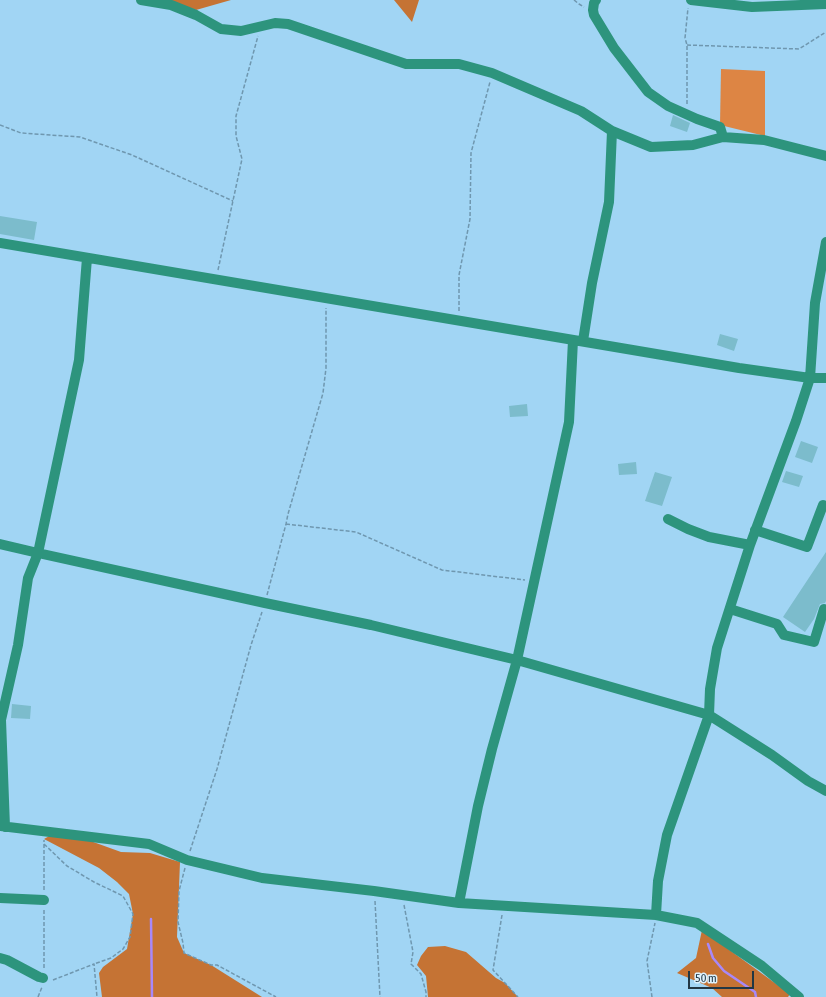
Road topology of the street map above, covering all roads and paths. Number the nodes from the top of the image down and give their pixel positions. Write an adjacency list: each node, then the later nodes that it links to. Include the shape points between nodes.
1 (141, 0): 5 (street, via 171,5 221,29 241,31)
2 (596, 0): 9 (street, via 594,15 614,48 648,92 668,106)
3 (689, 4): 4 (street, via 752,7); 7 (path, via 685,38)
4 (826, 4)
5 (262, 25): 8 (street, via 288,24 406,64 459,64); 14 (path, via 236,116 236,136 242,159)
6 (826, 32): 7 (path, via 799,49)
7 (687, 45): 9 (path)
8 (492, 73): 11 (street, via 581,111); 20 (path, via 471,153 470,218 459,276)
9 (687, 114): 12 (street, via 720,126)
10 (0, 125): 14 (path, via 21,133 80,137 132,155)
11 (612, 131): 12 (street, via 650,147 693,145); 22 (street, via 608,202)
12 (723, 137): 13 (street, via 764,140)
13 (826, 156)
14 (233, 201): 18 (path)
15 (826, 242): 23 (street, via 815,303)
16 (0, 243): 17 (street)
17 (87, 258): 18 (street); 31 (street, via 79,360)
18 (216, 280): 19 (street)
19 (327, 298): 20 (street); 27 (path, via 323,393)
20 (458, 320): 21 (street)
21 (573, 340): 22 (street); 32 (street, via 569,422)
22 (583, 341): 23 (street)
23 (810, 378): 24 (street); 28 (street)
24 (826, 378)
25 (826, 506): 28 (street, via 823,505 807,547)
26 (668, 519): 30 (street, via 709,537)
27 (286, 524): 32 (path, via 356,532 442,570); 33 (path)
28 (755, 530): 30 (street)
29 (0, 544): 31 (street)
30 (750, 544): 34 (street)
31 (38, 553): 33 (street); 39 (street, via 28,578 18,645 1,720)
32 (534, 581): 36 (street)
33 (265, 604): 36 (street, via 371,625); 42 (path, via 217,769)
34 (730, 609): 35 (street, via 777,624 784,635 814,642 824,609); 37 (street, via 717,648 710,689)
35 (826, 610)
36 (517, 660): 37 (street); 47 (street, via 488,764)
37 (709, 716): 38 (street); 49 (street, via 667,835 658,881)
38 (826, 791)
39 (3, 827): 40 (street)
40 (44, 832): 41 (path); 42 (street, via 149,844)
41 (44, 844): 46 (path); 51 (path, via 67,866 123,896 133,914 130,937 123,949 111,958)
42 (187, 860): 43 (street, via 262,878); 55 (path, via 179,891 178,922 184,954 217,965)
43 (374, 891): 44 (street); 56 (path)
44 (402, 895): 47 (street); 57 (path, via 413,952 411,964 421,974)
45 (0, 898): 46 (street)
46 (44, 900): 52 (path)
47 (459, 903): 48 (street)
48 (504, 906): 49 (street); 58 (path, via 493,970)
49 (656, 915): 59 (path, via 647,961); 60 (street, via 697,923 762,966)
50 (0, 958): 52 (street)
51 (94, 964): 52 (path); 54 (path)
52 (44, 981): 53 (path)
53 (38, 997)
54 (97, 997)
55 (276, 997)
56 (380, 997)
57 (426, 997)
58 (518, 997)
59 (652, 997)
60 (799, 997)

